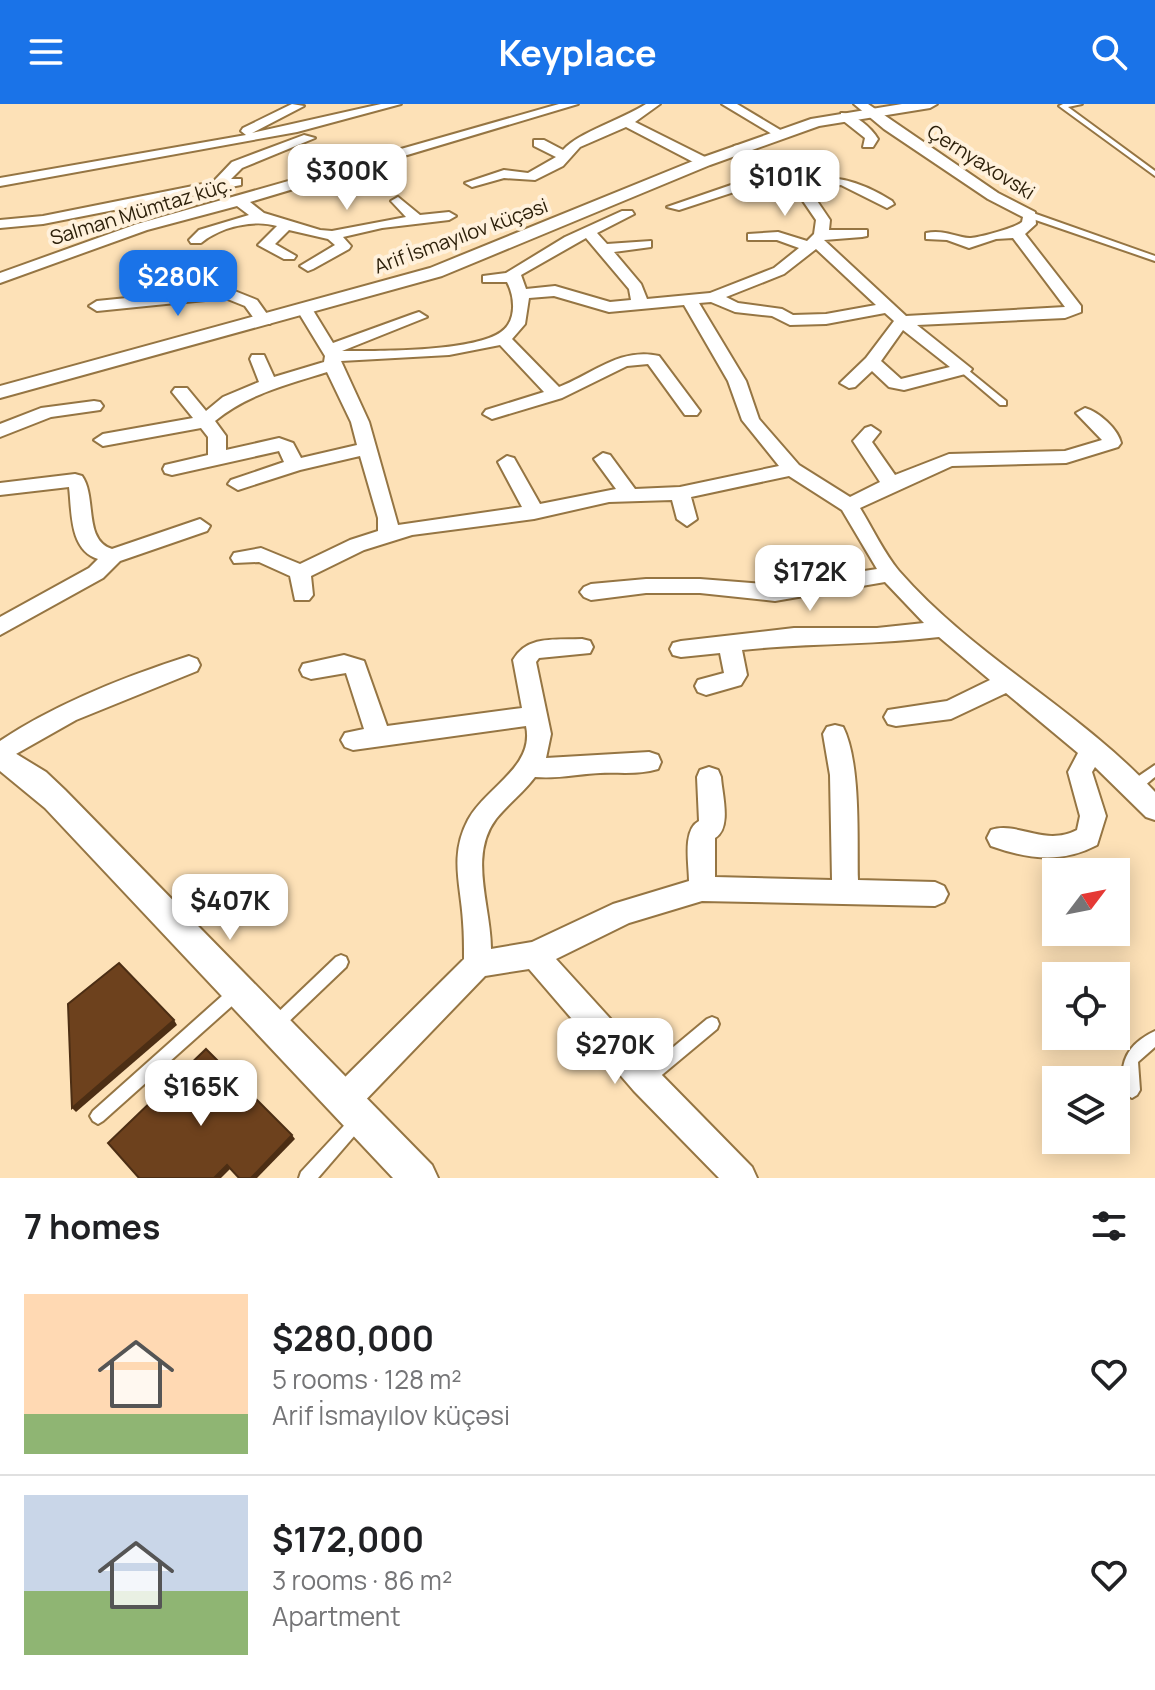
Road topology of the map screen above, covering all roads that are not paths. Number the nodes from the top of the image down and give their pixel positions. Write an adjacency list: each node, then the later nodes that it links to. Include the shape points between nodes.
1 (395, 104): 14 (street)
2 (572, 104): 10 (street, Salman Mümtaz küç.)
3 (654, 104): 15 (street)
4 (730, 104): 16 (street)
5 (930, 104): 11 (street, Arif İsmayılov küçəsi)
6 (1079, 104): 7 (lane)
7 (1060, 105): 30 (lane)
8 (298, 106): 21 (street, via 251,130)
9 (512, 108): 12 (street)
10 (550, 108): 36 (street, Salman Mümtaz küç.)
11 (866, 108): 13 (street, Arif İsmayılov küçəsi); 42 (street, Çernyaxovski, via 993,196)
12 (497, 111)
13 (845, 116): 16 (street, Arif İsmayılov küçəsi); 19 (street, via 871,136)
14 (348, 118): 21 (street); 35 (street, via 338,127 237,165)
15 (626, 122): 23 (street, via 575,144); 26 (street)
16 (781, 134): 22 (street, Arif İsmayılov küçəsi)
17 (158, 141): 25 (street)
18 (539, 143): 23 (street)
19 (868, 144)
20 (109, 147): 27 (street, via 56,162)
21 (189, 149): 25 (street)
22 (739, 149): 26 (street, Arif İsmayılov küçəsi); 29 (street)
23 (563, 155): 28 (street)
24 (521, 158): 28 (street)
25 (119, 160): 27 (street)
26 (704, 162): 70 (street, Arif İsmayılov küçəsi, via 436,272)
27 (55, 172): 31 (street)
28 (536, 174): 33 (street, via 523,179 504,174)
29 (777, 174): 34 (street); 40 (street)
30 (1155, 174)
31 (0, 182)
32 (236, 182): 35 (street)
33 (472, 183)
34 (792, 184): 38 (street, via 819,178 850,183); 55 (street, via 823,220)
35 (214, 187): 39 (street); 46 (street)
36 (240, 201): 39 (street, Salman Mümtaz küç.); 43 (street)
37 (398, 201): 45 (street)
38 (887, 204)
39 (221, 206): 62 (street, Salman Mümtaz küç., via 113,236)
40 (674, 207)
41 (627, 214): 48 (street)
42 (1030, 215): 50 (street, Çernyaxovski, via 1029,224); 59 (lane)
43 (259, 216): 47 (street); 54 (street)
44 (449, 216): 45 (street)
45 (416, 219): 51 (street)
46 (0, 224)
47 (287, 224): 51 (street); 58 (street, via 265,245)
48 (588, 232): 57 (street); 61 (street, via 525,264)
49 (862, 233): 55 (street)
50 (1017, 233): 52 (street, Çernyaxovski, via 969,244); 73 (street, via 1075,309)
51 (332, 235): 60 (street, via 344,246)
52 (931, 236)
53 (753, 237): 55 (street)
54 (196, 240)
55 (815, 241): 65 (street, via 779,271); 69 (street)
56 (646, 244): 57 (street)
57 (606, 249): 67 (street, via 636,287)
58 (289, 256)
59 (1155, 259)
60 (308, 266)
61 (512, 277): 63 (street); 64 (street)
62 (0, 278)
63 (488, 279)
64 (521, 294): 67 (street, via 547,290 598,306); 74 (street, via 517,326)
65 (713, 297): 66 (street); 69 (street, via 790,320)
66 (689, 299): 67 (street); 99 (street, via 737,381 751,420)
67 (639, 303)
68 (97, 306): 72 (street, via 227,293 251,303)
69 (887, 308): 73 (street)
70 (305, 310): 72 (street, Arif İsmayılov küçəsi); 75 (street)
71 (419, 317): 75 (street)
72 (264, 321): 81 (street, Arif İsmayılov küçəsi)
73 (902, 321): 77 (street); 78 (street)
74 (503, 339): 75 (street, via 437,351); 83 (street)
75 (332, 357): 80 (street); 93 (street)
76 (258, 359): 80 (street)
77 (872, 362): 78 (street, via 904,385); 79 (street)
78 (963, 369): 84 (lane)
79 (849, 383)
80 (268, 384): 89 (street, via 229,401)
81 (0, 392)
82 (181, 392): 89 (street)
83 (556, 394): 86 (street, via 606,369 645,358 653,360); 88 (street)
84 (1003, 403)
85 (94, 406): 90 (street, via 47,412)
86 (691, 411)
87 (1085, 413): 101 (street, via 1112,443 1066,457 949,460)
88 (492, 414)
89 (205, 420): 92 (street); 94 (street, via 217,436)
90 (0, 431)
91 (871, 432): 101 (street, via 862,441)
92 (103, 440)
93 (368, 448): 97 (street); 109 (street)
94 (217, 458): 97 (street, via 279,444); 98 (street)
95 (603, 459): 104 (street)
96 (507, 462): 106 (street)
97 (295, 465): 100 (street)
98 (172, 469)
99 (792, 469): 103 (street); 105 (street)
100 (238, 484)
101 (891, 484): 105 (street)
102 (0, 489): 110 (street, via 75,480 86,539 96,551)
103 (680, 493): 104 (street); 107 (street)
104 (630, 495): 106 (street)
105 (849, 506): 113 (street)
106 (534, 512): 109 (street)
107 (687, 519)
108 (200, 526): 110 (street)
109 (388, 533): 112 (street)
110 (113, 556): 116 (street, via 96,573)
111 (241, 558): 112 (street, via 261,555)
112 (300, 572): 115 (street)
113 (890, 574): 114 (street, via 775,593 700,586); 117 (street)
114 (591, 592)
115 (302, 595)
116 (0, 627)
117 (943, 629): 118 (street); 123 (street)
118 (729, 643): 120 (street); 124 (street, via 736,675)
119 (582, 647): 125 (street, via 528,654 524,660)
120 (681, 649)
121 (189, 665): 129 (street, via 62,716)
122 (311, 670): 125 (street, via 344,663 356,667 366,738)
123 (1009, 681): 126 (street, via 951,710); 128 (street)
124 (706, 686)
125 (535, 715): 131 (street, via 541,744)
126 (896, 717)
127 (835, 734): 138 (street, via 842,775)
128 (1092, 750): 134 (street); 136 (street, via 1080,772 1093,816 1088,837 1056,849)
129 (0, 754): 143 (street, via 45,790)
130 (649, 762): 131 (street)
131 (532, 767): 142 (street, via 478,823 470,846 467,871 477,921)
132 (1155, 770): 134 (lane)
133 (709, 777): 137 (street, via 712,827 702,832)
134 (1134, 786): 135 (street)
135 (1155, 809)
136 (1000, 838)
137 (702, 889): 138 (street); 140 (street, via 623,913)
138 (845, 891): 139 (street)
139 (935, 894)
140 (535, 955): 142 (street); 147 (street)
141 (341, 962): 145 (lane)
142 (478, 964): 149 (street)
143 (237, 992): 145 (street); 150 (lane)
144 (712, 1024): 147 (lane)
145 (273, 1027): 149 (street)
146 (1155, 1038): 148 (lane, via 1132,1055)
147 (645, 1080): 153 (street)
148 (1132, 1090)
149 (353, 1109): 151 (lane); 152 (street)
150 (98, 1116)
151 (307, 1178)
152 (419, 1178)
153 (741, 1178)

